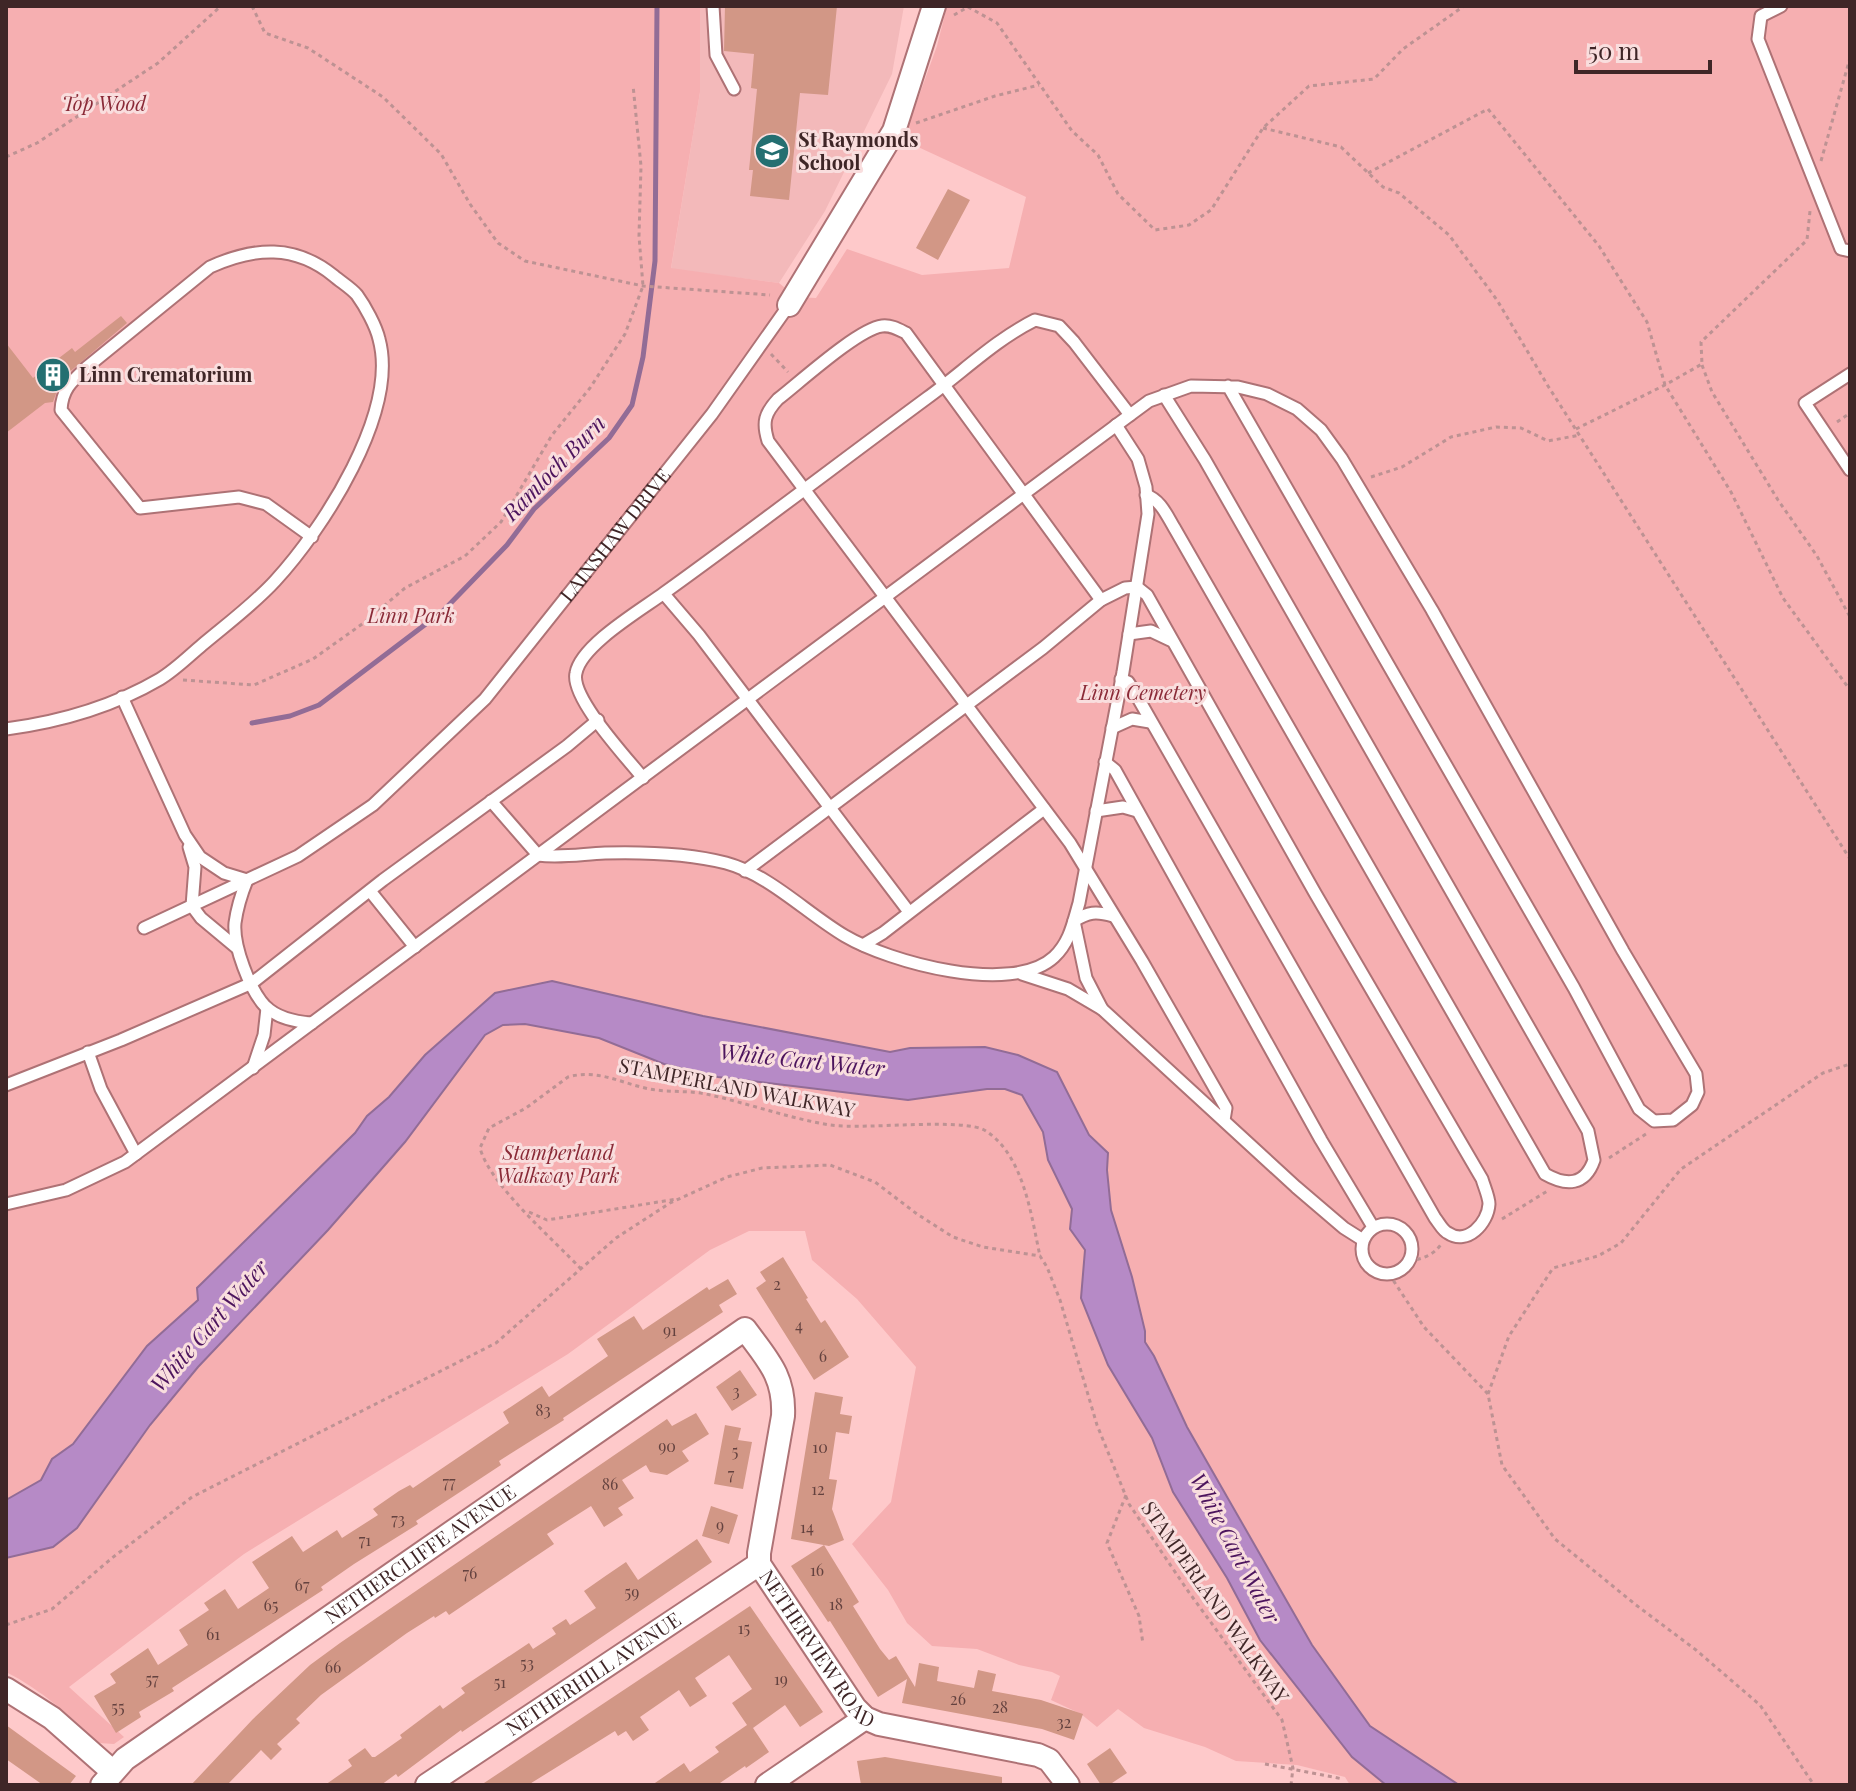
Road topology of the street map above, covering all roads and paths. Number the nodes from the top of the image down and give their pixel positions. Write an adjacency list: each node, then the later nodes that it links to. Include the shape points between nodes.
1 (221, 6): 14 (path, via 158,63 37,143)
2 (252, 6): 19 (path, via 265,33 308,48 383,97 441,154 498,243 525,261)
3 (713, 6): 11 (lane, via 716,55)
4 (934, 6): 7 (street, LAINSHAW DRIVE)
5 (1464, 6): 12 (path, via 1403,49 1374,79 1309,86)
6 (1781, 6): 16 (lane, via 1761,16 1758,39)
7 (929, 28): 10 (path, via 968,7 997,23); 13 (street, LAINSHAW DRIVE)
8 (1850, 58): 16 (path, via 1824,157)
9 (633, 85): 19 (path)
10 (1039, 85): 12 (path, via 1072,131 1098,155 1118,194 1155,230 1189,225 1211,210); 13 (path)
11 (734, 89)
12 (1263, 128): 15 (path, via 1341,147)
13 (894, 131): 20 (street, LAINSHAW DRIVE)
14 (6, 157)
15 (1368, 173): 26 (path, via 1488,109 1599,246 1647,322); 31 (path, via 1449,235 1497,300)
16 (1813, 177): 18 (lane, via 1841,249)
17 (1810, 209): 22 (path, via 1807,240 1701,342)
18 (1850, 251)
19 (643, 286): 20 (path); 46 (path, via 625,334 590,388 552,435 501,522 465,556 405,588 313,659 254,685)
20 (792, 301): 21 (lane, LAINSHAW DRIVE)
21 (762, 344): 24 (path); 68 (lane, LAINSHAW DRIVE, via 485,699 373,805 298,856)
22 (1702, 364): 26 (path); 43 (path, via 1712,392)
23 (1850, 374): 33 (lane, via 1805,403)
24 (799, 383): 25 (lane, via 859,337 892,326 906,333); 35 (lane, via 767,411 763,426)
25 (945, 385): 29 (lane, via 1021,327 1046,321 1074,342); 35 (lane); 36 (lane)
26 (1665, 385): 31 (path); 48 (path, via 1731,492 1783,598)
27 (1228, 386): 28 (lane, via 1191,386); 34 (lane, via 1267,394 1297,409 1321,430); 88 (lane, via 1639,1109)
28 (1164, 395): 29 (lane); 90 (lane, via 1529,1024 1588,1131)
29 (1130, 415): 30 (lane)
30 (1116, 425): 36 (lane); 37 (lane, via 1138,459)
31 (1576, 429): 32 (path)
32 (1580, 435): 34 (path, via 1548,441 1521,428 1496,427 1451,437 1402,467); 65 (path)
33 (1850, 470)
34 (1356, 483): 88 (lane, via 1696,1074 1698,1092 1692,1105 1673,1120)
35 (805, 491): 40 (lane); 41 (lane)
36 (1023, 494): 41 (lane); 42 (lane)
37 (1146, 495): 39 (lane); 91 (lane, via 1160,505 1175,529 1530,1151 1545,1174)
38 (312, 537): 38 (lane, via 344,487 374,418 381,371 379,338 357,295 320,264 278,250 234,256 210,267 87,367 68,384 61,410 140,508 239,497 266,504); 46 (lane, via 274,582)
39 (1137, 587): 42 (lane); 44 (lane); 45 (lane, via 1147,595)
40 (664, 594): 50 (lane); 52 (lane, via 599,642 576,668 576,689)
41 (884, 599): 50 (lane); 51 (lane)
42 (1101, 600): 51 (lane)
43 (1850, 617)
44 (1129, 634): 45 (lane, via 1151,631); 47 (lane)
45 (1172, 641): 95 (lane, via 1482,1179 1489,1203)
46 (161, 678): 49 (lane)
47 (1121, 679): 53 (lane, via 1128,682); 54 (lane)
48 (1850, 690)
49 (122, 697): 55 (lane, via 50,723); 63 (lane)
50 (747, 700): 57 (lane); 59 (lane)
51 (965, 704): 59 (lane); 60 (lane)
52 (598, 720): 57 (lane); 58 (lane)
53 (1150, 722): 54 (lane, via 1132,719); 97 (lane)
54 (1112, 728): 56 (lane)
55 (6, 729)
56 (1105, 762): 61 (lane); 62 (lane)
57 (643, 778): 64 (lane)
58 (491, 801): 64 (lane); 69 (lane)
59 (829, 808): 67 (lane); 71 (lane)
60 (1044, 809): 66 (lane); 71 (lane)
61 (1096, 811): 62 (lane); 66 (lane)
62 (1137, 811): 96 (lane)
63 (185, 835): 68 (lane, via 200,857); 70 (lane, via 195,867)
64 (538, 855): 67 (lane, via 697,857); 76 (lane)
65 (1850, 859)
66 (1085, 867): 72 (lane); 73 (lane)
67 (745, 871): 75 (lane)
68 (247, 880): 70 (lane, LAINSHAW DRIVE); 77 (lane, via 235,927)
69 (370, 891): 76 (lane); 79 (lane)
70 (192, 906): 74 (lane, LAINSHAW DRIVE); 77 (lane)
71 (909, 912): 75 (lane)
72 (1113, 916): 73 (lane, via 1086,913); 87 (lane, via 1226,1108)
73 (1074, 921): 78 (lane, via 1069,938 1053,958); 81 (lane, via 1086,978)
74 (144, 928)
75 (863, 945): 78 (lane, via 920,966)
76 (415, 947): 82 (lane)
77 (237, 948): 79 (lane)
78 (1017, 973): 81 (lane, via 1068,989)
79 (252, 983): 80 (lane); 83 (lane)
80 (267, 1008): 82 (lane, via 293,1022); 85 (lane)
81 (1102, 1009): 87 (lane)
82 (312, 1023): 85 (lane)
83 (88, 1052): 86 (lane); 89 (lane)
84 (1850, 1064): 104 (path, via 1823,1073 1681,1169 1621,1243 1598,1256 1553,1268 1509,1336)
85 (253, 1068): 89 (lane)
86 (6, 1085)
87 (1224, 1120): 98 (lane)
88 (1654, 1121): 90 (path, via 1645,1136 1606,1159)
89 (136, 1154): 93 (lane, via 66,1190)
90 (1594, 1160): 91 (lane, via 1584,1176 1571,1183)
91 (1557, 1181): 95 (path, via 1504,1220)
92 (681, 1198): 94 (path, via 547,1220); 99 (path, via 762,1168 830,1165 875,1182 953,1237); 101 (path, via 616,1238)
93 (6, 1204)
94 (525, 1210): 99 (path, STAMPERLAND WALKWAY, via 493,1175 480,1142 489,1128 568,1077 594,1075 648,1089 703,1093 831,1125 967,1123 985,1130 1008,1149 1017,1166); 101 (path, STAMPERLAND WALKWAY)
95 (1485, 1218): 97 (lane, via 1475,1233)
96 (1373, 1227): 98 (lane); 100 (lane, via 1389,1223 1404,1230 1412,1245)
97 (1448, 1234): 100 (path, via 1437,1250)
98 (1363, 1240): 102 (lane, via 1366,1264)
99 (1040, 1256): 105 (path, STAMPERLAND WALKWAY)
100 (1409, 1261): 102 (lane)
101 (581, 1269): 107 (path, via 496,1343 192,1497 52,1609)
102 (1389, 1274): 104 (path, via 1424,1327)
103 (745, 1329): 106 (street, NETHERVIEW ROAD, via 780,1378 784,1395); 113 (street, NETHERCLIFFE AVENUE, via 138,1750)
104 (1488, 1394): 119 (path, via 1502,1465 1555,1539 1760,1705)
105 (1126, 1495): 108 (path, via 1107,1543 1139,1616); 112 (path, STAMPERLAND WALKWAY, via 1282,1720)
106 (759, 1564): 110 (street, NETHERVIEW ROAD); 115 (street, NETHERHILL AVENUE)
107 (6, 1625)
108 (1143, 1644)
109 (6, 1689): 113 (street, via 52,1718)
110 (865, 1718): 116 (street); 117 (street, NETHERVIEW ROAD, via 1038,1755 1049,1760)
111 (1265, 1764): 112 (path)
112 (1293, 1768): 114 (path); 118 (path, STAMPERLAND WALKWAY)
113 (107, 1778)
114 (1343, 1779)
115 (427, 1785)
116 (767, 1785)
117 (1068, 1785)
118 (1291, 1785)
119 (1814, 1785)

